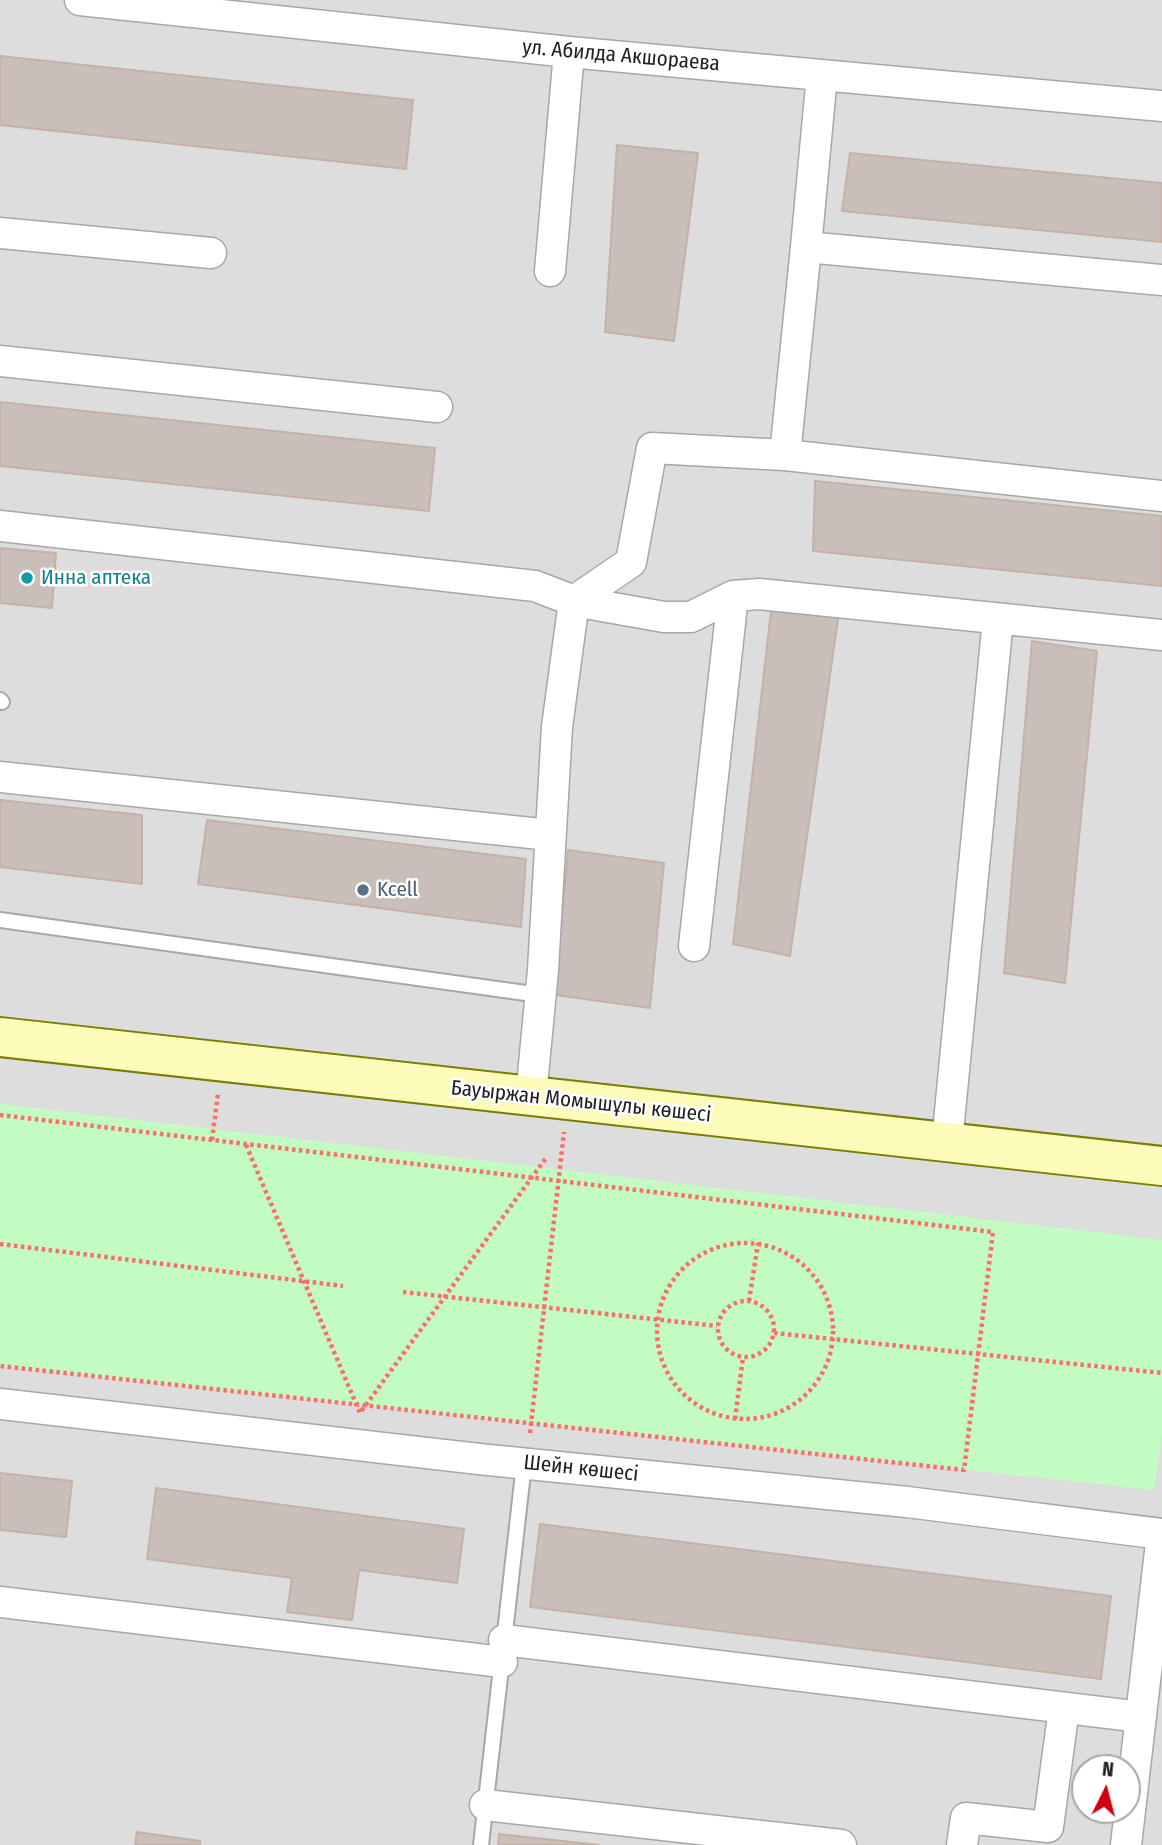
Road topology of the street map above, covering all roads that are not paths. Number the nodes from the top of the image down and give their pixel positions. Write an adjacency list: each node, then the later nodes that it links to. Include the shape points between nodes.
1 (80, 0): 2 (street, ул. Абилда Акшораева)
2 (569, 52): 3 (street, ул. Абилда Акшораева); 8 (street)
3 (822, 75): 4 (street, ул. Абилда Акшораева); 6 (street)
4 (1162, 106)
5 (0, 233): 7 (street)
6 (806, 247): 9 (street); 12 (street)
7 (211, 253)
8 (550, 271)
9 (1162, 280)
10 (0, 361): 11 (street)
11 (437, 407)
12 (785, 455): 13 (street); 16 (street, via 652,448 631,562)
13 (1162, 496)
14 (0, 526): 16 (street, via 535,586)
15 (733, 596): 16 (street, via 691,617 664,617); 17 (street, via 759,594); 22 (street)
16 (574, 601): 20 (street, via 557,727)
17 (998, 618): 18 (street); 26 (street)
18 (1162, 635)
19 (0, 777): 20 (street)
20 (550, 835): 23 (street)
21 (0, 920): 23 (lane)
22 (694, 946)
23 (540, 995): 25 (street)
24 (0, 1037): 25 (street, Бауыржан Момышұлы көшесі)
25 (531, 1096): 26 (street, Бауыржан Момышұлы көшесі)
26 (947, 1142): 27 (street, Бауыржан Момышұлы көшесі)
27 (1162, 1166)
28 (0, 1404): 29 (street, Шейн көшесі)
29 (524, 1464): 30 (street, Шейн көшесі, via 907,1502); 32 (lane)
30 (1162, 1534): 34 (street)
31 (0, 1602): 32 (street)
32 (503, 1651): 33 (street); 35 (lane)
33 (1063, 1708): 34 (street); 38 (street, via 1048,1827 966,1818)
34 (1141, 1717): 39 (street)
35 (485, 1804): 36 (lane); 37 (street)
36 (481, 1845)
37 (841, 1845)
38 (962, 1845)
39 (1126, 1845)

